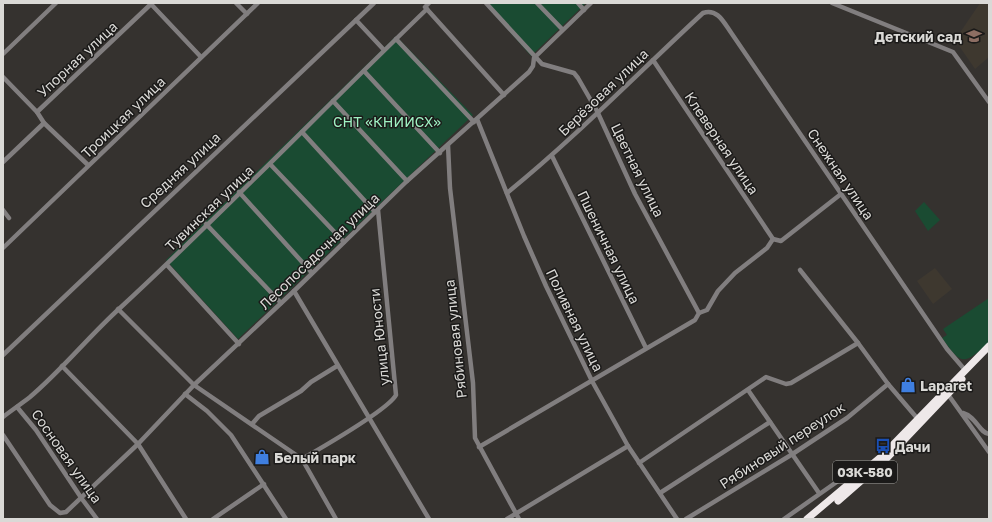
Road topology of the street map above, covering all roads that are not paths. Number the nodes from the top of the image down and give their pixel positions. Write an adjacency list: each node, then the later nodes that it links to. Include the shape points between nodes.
1 (56, 3): 20 (street)
2 (236, 3): 15 (street)
3 (258, 3): 15 (street, Троицкая улица)
4 (374, 3): 16 (street, Средняя улица)
5 (429, 3): 12 (street, Тувинская улица)
6 (486, 3): 22 (street)
7 (537, 3): 17 (street)
8 (578, 3): 13 (street)
9 (591, 3): 13 (street, Лесопосадочная улица)
10 (832, 3): 28 (street, via 953,52)
11 (150, 4): 21 (street); 30 (street, Упорная улица)
12 (426, 8): 18 (street, Тувинская улица); 26 (street)
13 (584, 10): 17 (street, Лесопосадочная улица)
14 (716, 12): 23 (street, Берёзовая улица, via 703,13); 43 (street, Снежная улица)
15 (247, 14): 21 (street, Троицкая улица)
16 (356, 20): 19 (street); 63 (street, Средняя улица)
17 (562, 30): 22 (street, Лесопосадочная улица)
18 (396, 39): 19 (street, Тувинская улица); 31 (street)
19 (384, 50): 24 (street, Тувинская улица)
20 (3, 54)
21 (201, 57): 39 (street, Троицкая улица)
22 (534, 58): 26 (street, Лесопосадочная улица, via 529,72); 29 (street, Цветная улица, via 542,64 574,73)
23 (653, 60): 29 (street, Берёзовая улица); 48 (street, Клеверная улица)
24 (364, 71): 27 (street, Тувинская улица); 35 (street)
25 (3, 77): 30 (street)
26 (504, 95): 31 (street, Лесопосадочная улица)
27 (333, 102): 33 (street, Тувинская улица); 40 (street)
28 (989, 102)
29 (597, 111): 36 (street, Берёзовая улица); 57 (street, Цветная улица, via 635,194)
30 (37, 112): 32 (street)
31 (475, 121): 34 (street, Лесопосадочная улица); 42 (street, Поливная улица)
32 (44, 123): 37 (street); 39 (street)
33 (302, 132): 38 (street, Тувинская улица); 45 (street)
34 (448, 145): 35 (street, Лесопосадочная улица); 83 (street, Рябиновая улица, via 449,181 473,382 475,438)
35 (440, 153): 40 (street, Лесопосадочная улица)
36 (552, 156): 42 (street, Берёзовая улица); 61 (street, Пшеничная улица)
37 (3, 162)
38 (270, 164): 41 (street, Тувинская улица); 49 (street)
39 (88, 165): 50 (street, Троицкая улица)
40 (407, 181): 45 (street, Лесопосадочная улица)
41 (239, 192): 47 (street, Тувинская улица); 53 (street)
42 (507, 193): 67 (street, Поливная улица, via 546,286)
43 (841, 194): 48 (street, via 781,241); 66 (street, Снежная улица, via 947,349)
44 (3, 210): 46 (street)
45 (376, 211): 49 (street, Лесопосадочная улица); 76 (street, улица Юности, via 396,395 393,401)
46 (9, 218)
47 (206, 224): 51 (street, Тувинская улица); 55 (street)
48 (773, 240): 57 (street, via 767,248 735,272 706,310)
49 (344, 242): 53 (street, Лесопосадочная улица)
50 (3, 248)
51 (167, 265): 56 (street, Тувинская улица); 59 (street)
52 (800, 270): 58 (street)
53 (312, 273): 54 (street, Лесопосадочная улица)
54 (294, 291): 55 (street, Лесопосадочная улица); 65 (street)
55 (281, 303): 59 (street, Лесопосадочная улица)
56 (118, 309): 64 (street, Тувинская улица); 69 (street)
57 (699, 314): 61 (street, via 695,320)
58 (858, 343): 68 (street); 70 (street, via 791,383 786,384 766,377)
59 (239, 344): 69 (street, Лесопосадочная улица)
60 (989, 346): 66 (highway, 03К-580)
61 (646, 348): 67 (street)
62 (989, 352): 71 (highway, 03К-580)
63 (3, 355)
64 (62, 366): 73 (street, Тувинская улица); 82 (street)
65 (337, 366): 76 (street); 79 (street, via 259,416)
66 (965, 370): 71 (highway, 03К-580)
67 (592, 381): 83 (street); 84 (street, Поливная улица)
68 (888, 384): 77 (street); 86 (street, Рябиновый переулок, via 847,418)
69 (194, 385): 72 (street, Лесопосадочная улица); 79 (street)
70 (748, 390): 78 (street); 88 (street)
71 (946, 392): 74 (street); 77 (highway, 03К-580); 107 (highway, 03К-580, via 886,459)
72 (186, 394): 82 (street, Лесопосадочная улица); 90 (street, via 226,430)
73 (17, 406): 75 (street, Тувинская улица); 93 (street, Сосновая улица)
74 (963, 413): 80 (street, via 971,416 983,432); 85 (street)
75 (3, 417)
76 (369, 418): 87 (street, улица Юности); 100 (street)
77 (917, 418): 106 (highway, 03К-580, via 882,456)
78 (770, 422): 86 (street); 91 (street)
79 (252, 424): 87 (street)
80 (989, 434)
81 (3, 435): 93 (street, Лесопосадочная улица, via 50,505 60,513 66,512)
82 (138, 444): 93 (street, Лесопосадочная улица); 96 (street)
83 (479, 446): 94 (street, Рябиновая улица)
84 (628, 446): 88 (street, Поливная улица); 94 (street)
85 (989, 452)
86 (791, 455): 92 (street); 104 (street, Рябиновый переулок)
87 (302, 460): 99 (street)
88 (639, 463): 91 (street, Поливная улица)
89 (848, 474): 92 (street)
90 (264, 484): 97 (street); 98 (street)
91 (660, 493): 103 (street, Поливная улица)
92 (819, 494): 105 (street)
93 (82, 499): 95 (street, Сосновая улица)
94 (516, 514): 101 (street); 102 (street, Рябиновая улица)
95 (97, 519)
96 (186, 519)
97 (212, 519)
98 (286, 519)
99 (336, 519)
100 (429, 519)
101 (507, 519)
102 (519, 519)
103 (677, 519)
104 (686, 519)
105 (784, 519)
106 (807, 519)
107 (815, 519)

